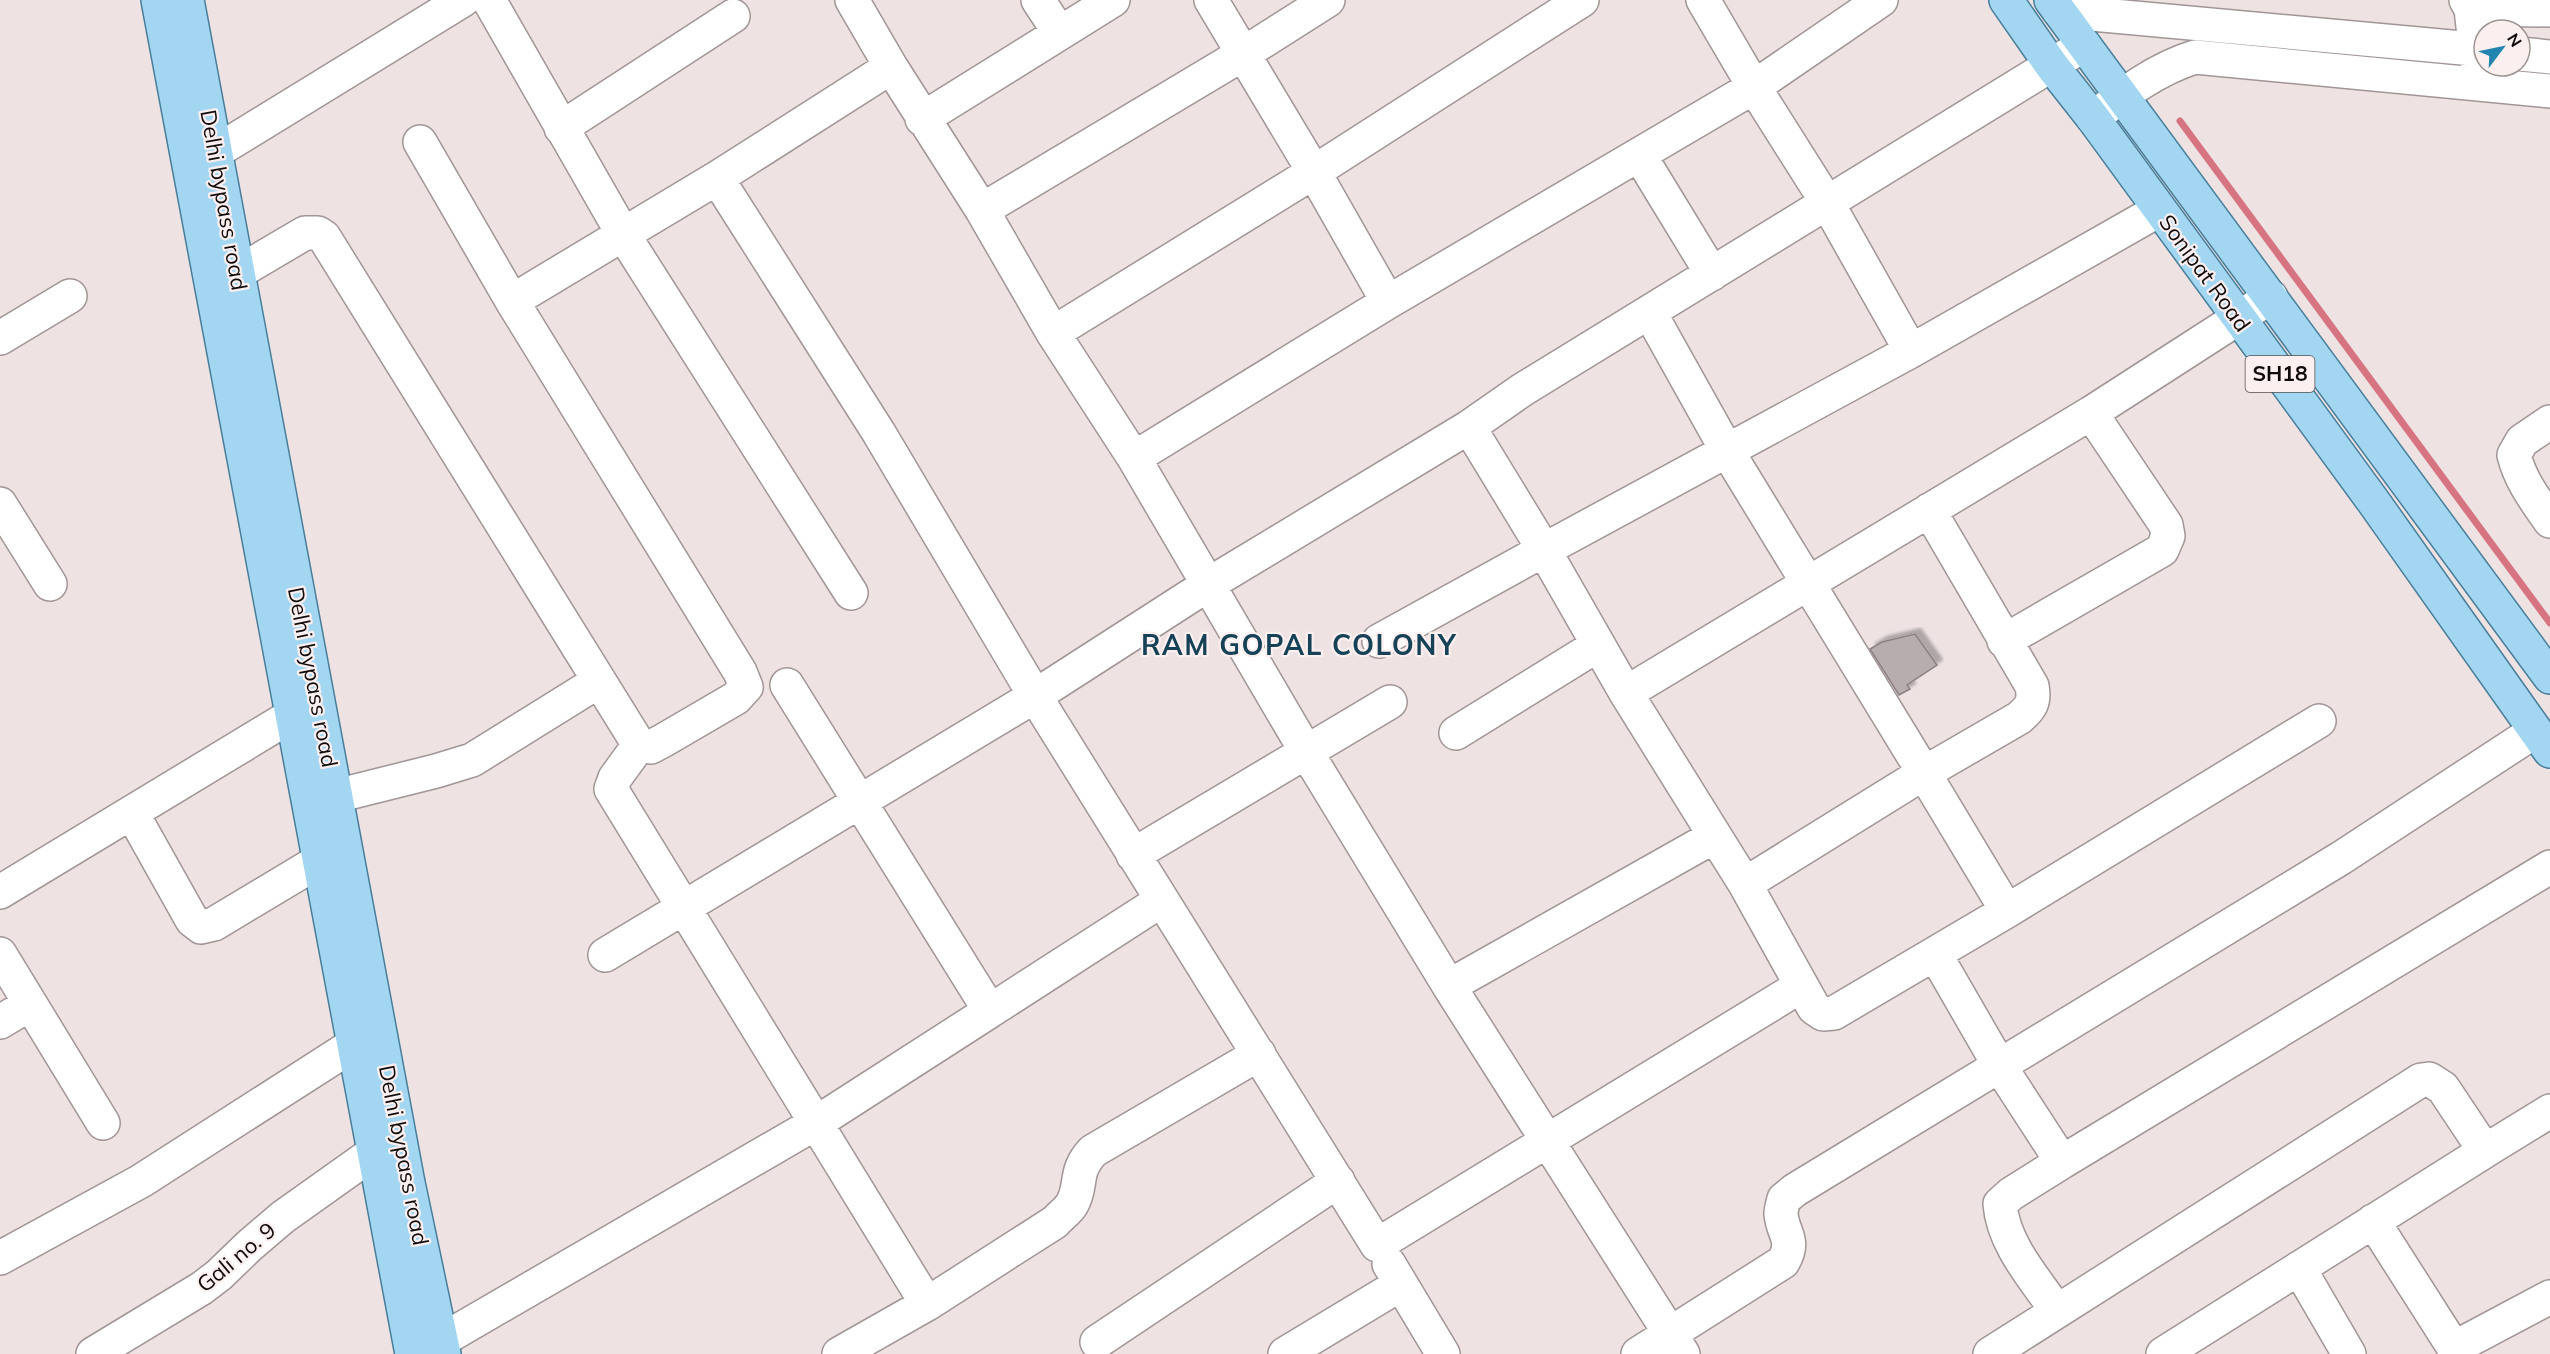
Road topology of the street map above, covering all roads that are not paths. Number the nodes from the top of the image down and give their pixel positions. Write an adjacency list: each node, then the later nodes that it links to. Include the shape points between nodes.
1 (158, 0): 78 (main road, Delhi bypass road)
2 (187, 0): 37 (main road, Delhi bypass road)
3 (463, 0): 37 (street)
4 (489, 0): 35 (street)
5 (852, 0): 27 (street)
6 (1038, 0): 20 (street)
7 (1113, 0): 20 (street)
8 (1211, 0): 23 (street)
9 (1328, 0): 23 (street)
10 (1582, 0): 39 (street)
11 (1703, 0): 30 (street)
12 (1881, 0): 30 (street)
13 (2006, 0): 26 (main road, Sonipat Road / SH18)
14 (2468, 5): 16 (street); 19 (street)
15 (2055, 6): 17 (street); 21 (main road, Sonipat Road / SH18)
16 (2550, 10)
17 (2169, 11): 22 (street)
18 (733, 16): 35 (street)
19 (2472, 20)
20 (1059, 32): 34 (street)
21 (2084, 45): 26 (street); 32 (main road, Sonipat Road / SH18)
22 (2472, 48)
23 (1243, 54): 39 (street); 42 (street)
24 (2532, 55): 25 (street)
25 (2550, 57)
26 (2052, 66): 33 (main road, Sonipat Road / SH18); 41 (street)
27 (891, 68): 34 (street); 40 (street)
28 (2479, 78): 29 (street)
29 (2479, 84): 31 (street); 32 (street, via 2195,57 2162,70)
30 (1754, 87): 38 (street); 41 (street)
31 (2550, 91)
32 (2122, 96): 33 (street); 48 (main road, Sonipat Road / SH18)
33 (2093, 118): 43 (main road, Sonipat Road / SH18)
34 (922, 119): 42 (street)
35 (561, 128): 44 (street)
36 (420, 142): 49 (street)
37 (217, 151): 45 (main road, Delhi bypass road)
38 (1640, 156): 46 (street); 50 (street)
39 (1314, 172): 50 (street); 53 (street)
40 (717, 178): 44 (street); 76 (street, via 879,433)
41 (1828, 204): 46 (street); 55 (street)
42 (982, 210): 53 (street)
43 (2159, 210): 52 (main road, Sonipat Road / SH18); 55 (street)
44 (623, 234): 49 (street); 68 (street)
45 (237, 273): 73 (street, via 305,232 324,237); 78 (main road, Delhi bypass road)
46 (1712, 274): 51 (street)
47 (70, 296): 54 (street)
48 (2271, 297): 52 (street); 72 (main road, Sonipat Road / SH18)
49 (512, 301): 82 (street, via 746,687 736,698 664,740 651,747)
50 (1388, 302): 60 (street)
51 (1650, 313): 58 (street, via 1522,390); 59 (street)
52 (2239, 319): 56 (street); 81 (main road, Sonipat Road / SH18)
53 (1053, 333): 60 (street)
54 (0, 338)
55 (1911, 351): 59 (street)
56 (2091, 413): 62 (street); 70 (street, via 2166,525 2168,537 2162,550)
57 (2550, 422): 63 (street, via 2522,441 2514,455 2518,469)
58 (1470, 427): 64 (street); 67 (street)
59 (1726, 449): 64 (street); 65 (street)
60 (1134, 458): 67 (street)
61 (0, 504): 66 (street)
62 (1929, 510): 65 (street); 70 (street)
63 (2550, 521)
64 (1544, 550): 69 (street); 71 (street)
65 (1809, 582): 75 (street); 84 (street)
66 (50, 584)
67 (1209, 584): 76 (street); 83 (street)
68 (851, 593)
69 (1379, 641)
70 (2004, 641): 84 (street, via 2032,686 2035,699 2030,709)
71 (1598, 645): 75 (street); 80 (street)
72 (2550, 677)
73 (599, 681): 82 (street); 85 (street, via 472,760)
74 (787, 685): 86 (street)
75 (1626, 693): 88 (street)
76 (1035, 696): 86 (street); 89 (street)
77 (1390, 702): 83 (street)
78 (305, 708): 85 (main road, Delhi bypass road); 87 (street); 90 (main road, Delhi bypass road)
79 (2319, 721): 96 (street)
80 (1456, 733)
81 (2542, 741): 107 (street)
82 (639, 745): 95 (street, via 611,789)
83 (1307, 753): 89 (street); 100 (street)
84 (1924, 773): 92 (street); 96 (street)
85 (336, 796): 126 (main road, Delhi bypass road, via 408,1183)
86 (860, 801): 95 (street); 103 (street)
87 (132, 813): 90 (street, via 192,920 201,927 214,924); 93 (street)
88 (1715, 836): 92 (street); 100 (street)
89 (1133, 855): 94 (street)
90 (319, 861): 105 (main road, Delhi bypass road)
91 (2550, 867): 114 (street)
92 (1745, 884): 101 (street)
93 (0, 892)
94 (1162, 900): 103 (street); 106 (street)
95 (685, 909): 99 (street); 110 (street)
96 (2007, 911): 98 (street)
97 (0, 954): 102 (street)
98 (1935, 954): 101 (street, via 1834,1013 1823,1014 1814,1008); 107 (street)
99 (605, 956)
100 (1449, 986): 111 (street)
101 (1801, 986): 111 (street)
102 (30, 1004): 104 (street); 109 (street)
103 (990, 1011): 110 (street)
104 (0, 1022)
105 (353, 1045): 113 (main road, Delhi bypass road); 118 (street, via 141,1180)
106 (1258, 1054): 115 (street); 122 (street, via 1093,1150 1084,1160 1072,1204 1055,1222)
107 (1999, 1065): 114 (street); 125 (street, via 1784,1199 1781,1214 1790,1243 1783,1262)
108 (2550, 1111): 112 (street)
109 (103, 1123)
110 (816, 1123): 122 (street); 126 (street)
111 (1547, 1141): 117 (street); 125 (street)
112 (2485, 1151): 116 (street); 123 (street, via 2443,1088 2429,1079 2421,1080)
113 (373, 1153): 128 (street, Gali no. 9, via 283,1217 202,1288); 129 (main road, Delhi bypass road)
114 (2062, 1162): 123 (street, via 2000,1204 2008,1238)
115 (1338, 1181): 117 (street); 124 (street)
116 (2373, 1221): 119 (street); 127 (street)
117 (1377, 1245): 120 (street)
118 (0, 1258)
119 (2299, 1268): 135 (street); 136 (street)
120 (1401, 1284): 131 (street); 132 (street)
121 (2550, 1297): 127 (street)
122 (927, 1304): 130 (street)
123 (2057, 1311): 134 (street)
124 (1097, 1342)
125 (1677, 1344): 133 (street)
126 (443, 1347)
127 (2456, 1351)
128 (93, 1354)
129 (412, 1354)
130 (839, 1354)
131 (1285, 1354)
132 (1443, 1354)
133 (1638, 1354)
134 (1990, 1354)
135 (2163, 1354)
136 (2349, 1354)

